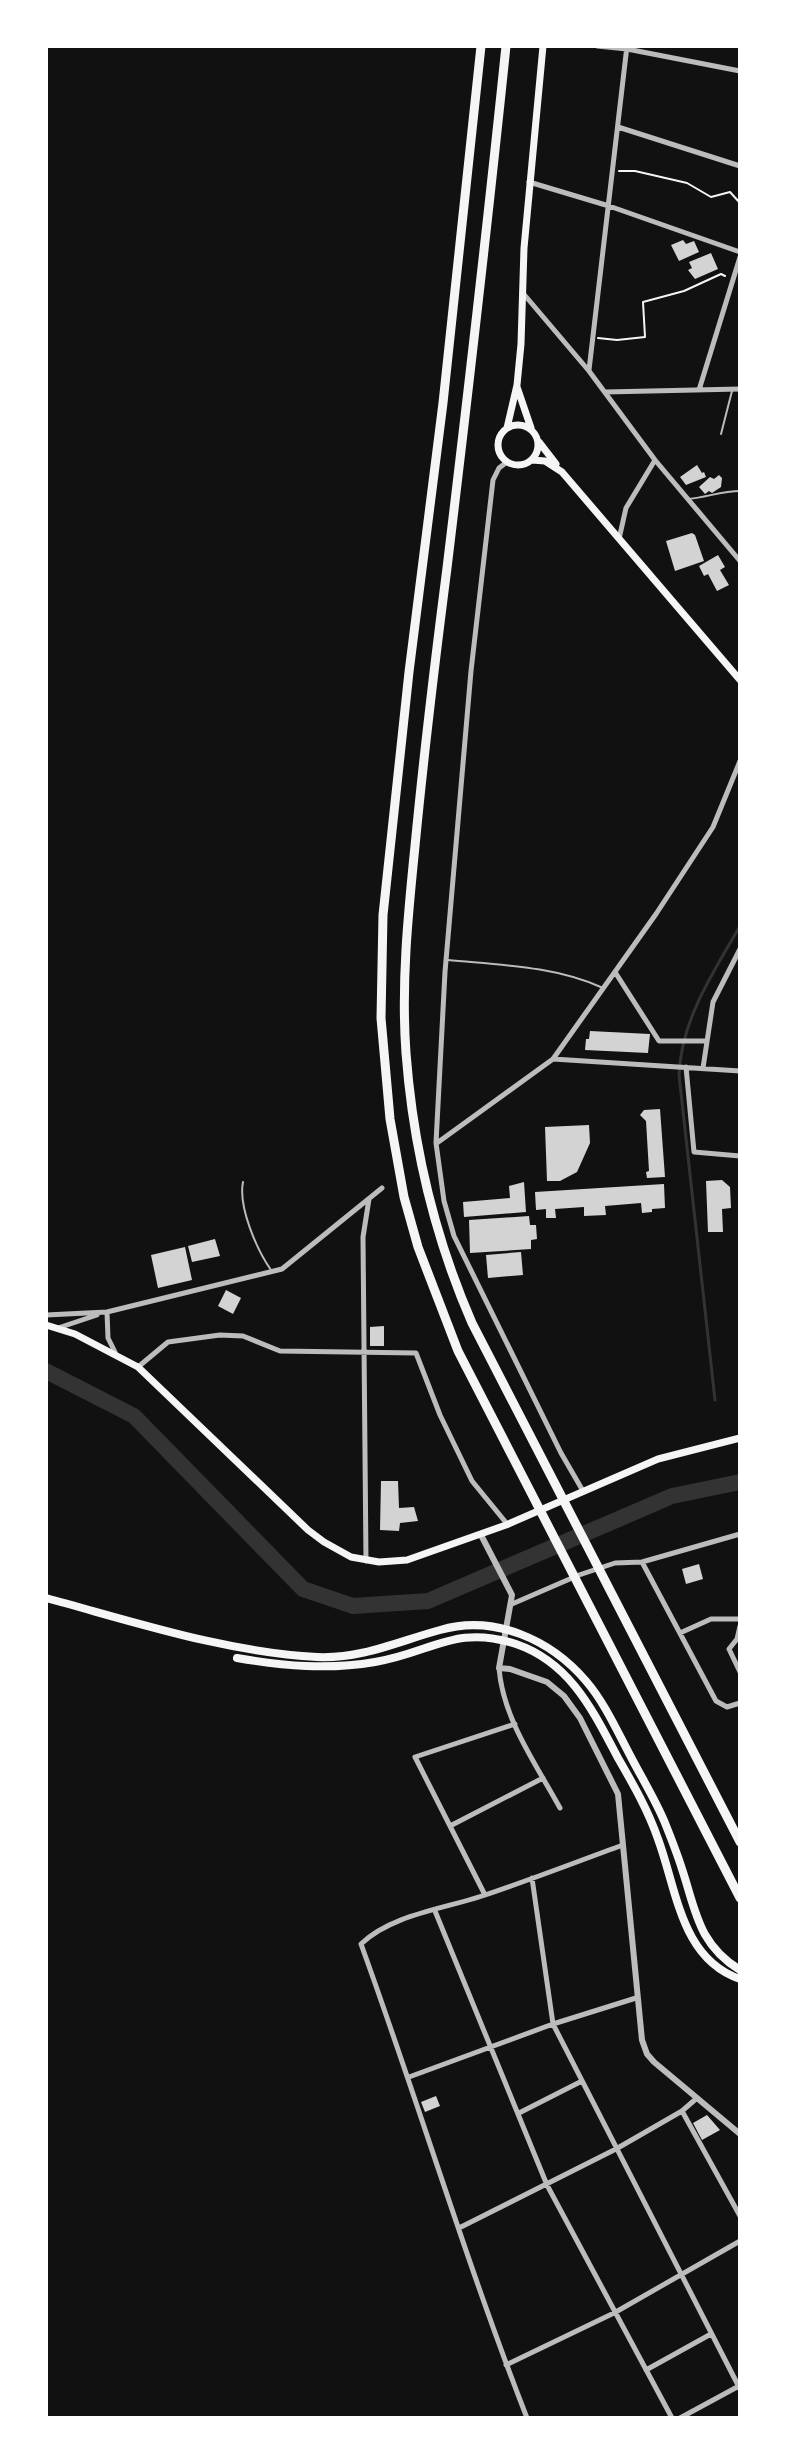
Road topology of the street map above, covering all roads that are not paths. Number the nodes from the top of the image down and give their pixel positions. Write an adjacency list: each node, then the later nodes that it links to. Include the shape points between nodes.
1 (481, 46): 79 (highway, via 390,843 381,958 390,1119 418,1247 458,1351)
2 (506, 46): 75 (highway, via 408,922 405,1025 411,1094 421,1162 457,1288)
3 (543, 46): 9 (main road)
4 (597, 46): 5 (street)
5 (627, 47): 6 (street); 7 (street)
6 (740, 71)
7 (618, 127): 8 (street); 10 (street)
8 (740, 166)
9 (529, 182): 10 (street); 12 (main road)
10 (609, 206): 11 (street); 13 (street)
11 (740, 255): 17 (street)
12 (522, 292): 13 (street); 14 (main road)
13 (589, 371): 18 (street)
14 (517, 385): 19 (main road); 20 (main road)
15 (732, 389): 16 (street); 17 (street); 21 (lane)
16 (740, 389)
17 (699, 390): 18 (street)
18 (604, 391): 24 (street)
19 (507, 428): 20 (main road, via 520,425); 25 (main road, via 498,445)
20 (532, 430): 22 (main road)
21 (721, 434)
22 (538, 441): 23 (main road); 26 (main road)
23 (532, 460): 25 (main road, via 520,465); 26 (main road)
24 (655, 460): 28 (street); 29 (street, via 626,508)
25 (507, 462): 34 (street, via 493,480 486,535)
26 (562, 472): 29 (main road)
27 (740, 491): 28 (lane)
28 (688, 499): 30 (street)
29 (619, 540): 31 (main road)
30 (740, 561)
31 (740, 680)
32 (740, 761): 35 (street, via 713,827)
33 (740, 949): 37 (street, via 713,1002)
34 (446, 960): 36 (lane, via 580,977); 42 (street)
35 (615, 972): 36 (street); 37 (street, via 659,1041)
36 (604, 988): 38 (street)
37 (706, 1041): 40 (street)
38 (553, 1059): 39 (street); 42 (street)
39 (685, 1067): 40 (street); 43 (street, via 694,1152)
40 (703, 1068): 41 (street)
41 (740, 1071)
42 (436, 1143): 56 (street, via 454,1236)
43 (740, 1156)
44 (243, 1182): 47 (lane, via 255,1242)
45 (382, 1188): 46 (street)
46 (369, 1198): 47 (street, via 282,1269); 53 (street, via 363,1237)
47 (272, 1271): 48 (street)
48 (107, 1312): 49 (street); 51 (street); 52 (street, via 108,1338)
49 (46, 1315)
50 (46, 1325): 51 (main road)
51 (58, 1328): 52 (main road)
52 (115, 1352): 54 (main road)
53 (365, 1353): 54 (street, via 280,1351 243,1336 220,1335 168,1342); 57 (street, via 416,1353 472,1481); 60 (street)
54 (138, 1367): 60 (main road, via 308,1530 338,1551)
55 (740, 1438): 56 (main road, via 658,1459)
56 (583, 1491): 57 (main road)
57 (508, 1525): 59 (main road)
58 (740, 1534): 61 (street)
59 (481, 1535): 60 (main road, via 407,1560); 63 (street)
60 (366, 1561)
61 (642, 1562): 63 (street, via 615,1563); 66 (street)
62 (46, 1598): 81 (highway, via 199,1639 316,1657 370,1652 442,1629 489,1626 524,1634 561,1655 597,1695 663,1819 701,1930)
63 (512, 1604): 68 (street)
64 (740, 1619): 66 (street, via 711,1619)
65 (740, 1626): 69 (street, via 729,1649)
66 (680, 1633): 70 (street, via 716,1701 727,1707)
67 (237, 1658): 82 (highway, via 311,1668 350,1666 442,1640 488,1637 545,1658 587,1700 647,1809 698,1948)
68 (499, 1668): 71 (street, via 501,1693); 76 (street, via 547,1682 580,1718 618,1794)
69 (740, 1672)
70 (740, 1703)
71 (515, 1724): 72 (street); 74 (street, via 415,1757)
72 (543, 1778): 73 (street); 74 (street)
73 (560, 1808)
74 (450, 1826): 78 (street)
75 (740, 1842)
76 (623, 1845): 77 (street); 83 (street)
77 (532, 1878): 78 (street); 84 (street)
78 (485, 1895): 80 (street)
79 (740, 1898)
80 (435, 1911): 85 (street); 86 (street, via 373,1932 361,1944)
81 (740, 1970)
82 (740, 1979)
83 (636, 1998): 84 (street); 88 (street, via 647,2054)
84 (553, 2024): 85 (street); 87 (street)
85 (492, 2047): 86 (street); 90 (street)
86 (409, 2077): 95 (street)
87 (582, 2081): 90 (street); 92 (street)
88 (697, 2098): 89 (street); 91 (street)
89 (682, 2111): 92 (street); 94 (street)
90 (519, 2113): 93 (street)
91 (740, 2134)
92 (616, 2149): 93 (street); 97 (street)
93 (547, 2185): 95 (street); 98 (street)
94 (740, 2216)
95 (459, 2228): 100 (street)
96 (740, 2241): 97 (street)
97 (682, 2276): 98 (street); 99 (street)
98 (614, 2313): 100 (street); 101 (street)
99 (711, 2334): 101 (street); 102 (street)
100 (506, 2365): 103 (street)
101 (646, 2370): 104 (street)
102 (740, 2387): 105 (street)
103 (527, 2418)
104 (672, 2418)
105 (680, 2418)

